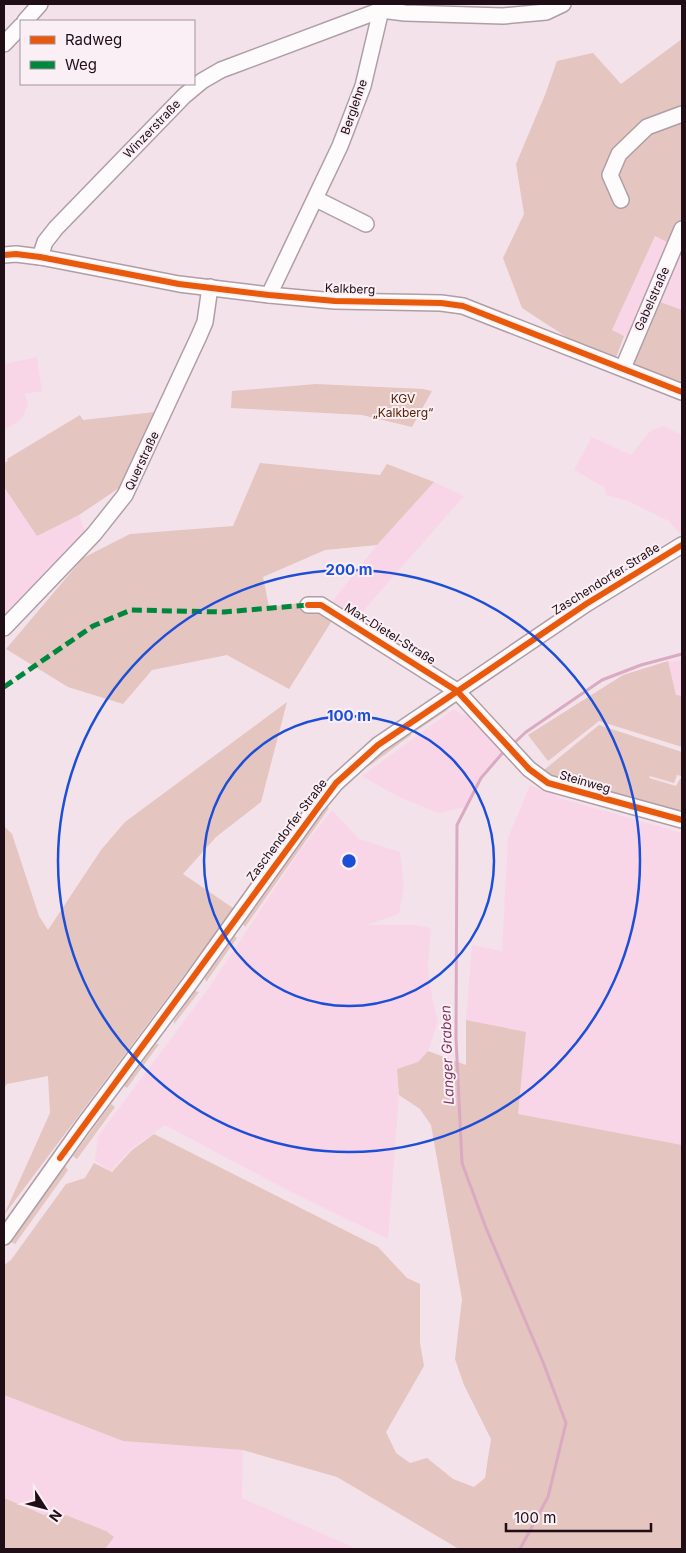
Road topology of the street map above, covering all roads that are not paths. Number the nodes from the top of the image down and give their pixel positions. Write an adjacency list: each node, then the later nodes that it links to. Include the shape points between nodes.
1 (40, 4): 6 (street)
2 (564, 4): 4 (street, via 546,12)
3 (380, 7): 4 (street, via 405,13); 5 (street, Winzerstraße); 10 (street, Berglehne, via 363,86)
4 (504, 10)
5 (363, 11): 15 (street, Winzerstraße, via 202,80 56,228 45,242)
6 (26, 20)
7 (20, 27): 8 (street)
8 (4, 44)
9 (682, 114): 11 (street, via 647,127 619,154 610,175)
10 (316, 199): 12 (street); 17 (street, Berglehne)
11 (621, 200)
12 (366, 224)
13 (682, 230): 18 (street, Gabelstraße)
14 (4, 255): 15 (street, Kalkberg)
15 (40, 257): 16 (street, Kalkberg)
16 (210, 287): 17 (street, Kalkberg); 22 (street, Querstraße, via 200,336 125,495 94,534)
17 (269, 295): 18 (street, Kalkberg, via 335,302 463,306)
18 (623, 368): 19 (street, Kalkberg)
19 (682, 392)
20 (682, 545): 23 (street, Zaschendorfer Straße, via 594,599)
21 (308, 605): 23 (street, Max-Dietel-Straße, via 321,605)
22 (4, 628)
23 (457, 691): 24 (street, Steinweg, via 539,777 559,787); 25 (street, Zaschendorfer Straße, via 378,745 331,790)
24 (682, 820)
25 (4, 1237)

